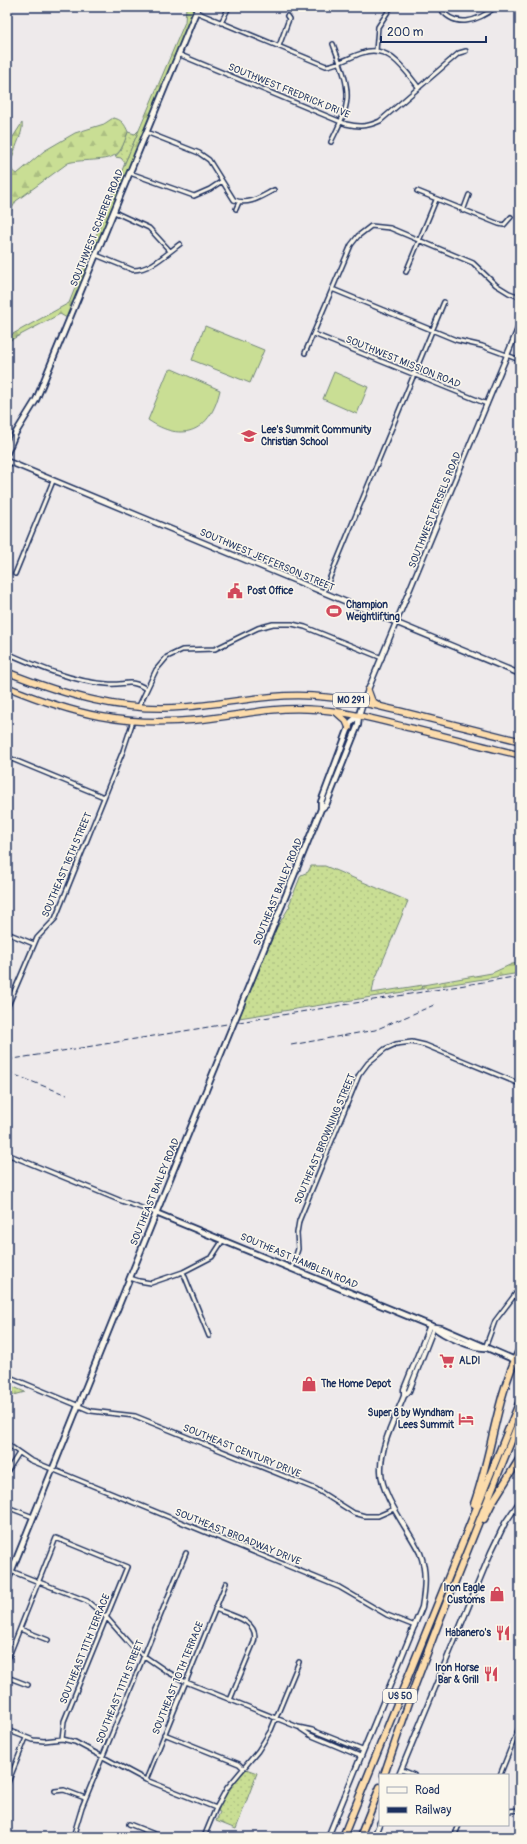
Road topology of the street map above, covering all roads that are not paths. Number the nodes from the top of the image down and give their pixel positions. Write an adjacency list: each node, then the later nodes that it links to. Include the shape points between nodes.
1 (229, 7): 7 (street)
2 (391, 7): 10 (street, via 378,27)
3 (439, 7): 4 (street, via 450,17 464,22 481,18)
4 (496, 7)
5 (197, 10): 7 (street); 12 (main road, SOUTHWEST SCHERER ROAD)
6 (287, 16): 9 (street, via 289,19)
7 (221, 23): 9 (street)
8 (333, 44): 13 (street)
9 (278, 46): 13 (street, via 326,66)
10 (376, 50): 13 (street, via 363,52); 14 (street, via 399,62)
11 (466, 51): 14 (street, SOUTHWEST FREDRICK DRIVE, via 459,53)
12 (178, 54): 15 (street, SOUTHWEST FREDRICK DRIVE); 16 (main road, SOUTHWEST SCHERER ROAD)
13 (339, 63): 15 (street, via 346,83 347,98)
14 (418, 88): 15 (street, SOUTHWEST FREDRICK DRIVE, via 371,125 360,127)
15 (340, 121): 17 (street)
16 (146, 132): 18 (main road, SOUTHWEST SCHERER ROAD); 19 (street, via 204,156 213,164)
17 (331, 142)
18 (130, 173): 19 (street, via 194,196); 27 (main road, SOUTHWEST SCHERER ROAD)
19 (222, 182): 24 (street, via 232,199)
20 (274, 190): 24 (street, via 252,201)
21 (417, 191): 23 (street)
22 (468, 195): 26 (street)
23 (436, 200): 26 (street); 29 (street)
24 (239, 202): 25 (street)
25 (236, 209)
26 (463, 211): 28 (street, via 504,225)
27 (114, 212): 31 (street, via 148,227); 32 (main road, SOUTHWEST SCHERER ROAD)
28 (511, 217)
29 (418, 240): 33 (street); 34 (street, via 390,228 371,226 351,245); 35 (street, via 473,263 496,285)
30 (180, 244): 31 (street)
31 (170, 251): 32 (street, via 151,265 137,270)
32 (96, 255): 45 (main road, SOUTHWEST SCHERER ROAD, via 36,400 15,434)
33 (406, 272)
34 (332, 290): 38 (street); 39 (street)
35 (520, 298)
36 (444, 302): 38 (street)
37 (520, 324): 41 (street, SOUTHWEST PERSELS ROAD)
38 (432, 330): 41 (street); 43 (street)
39 (314, 334): 40 (street); 43 (street, SOUTHWEST MISSION ROAD)
40 (305, 354)
41 (506, 356): 42 (street); 44 (street, SOUTHWEST PERSELS ROAD)
42 (520, 360)
43 (414, 375): 44 (street, SOUTHWEST MISSION ROAD); 49 (street)
44 (487, 404): 50 (street, SOUTHWEST PERSELS ROAD)
45 (7, 454)
46 (7, 461): 47 (street, SOUTHWEST JEFFERSON STREET)
47 (53, 481): 48 (street); 49 (street, SOUTHWEST JEFFERSON STREET)
48 (15, 574)
49 (324, 592): 50 (street, SOUTHWEST JEFFERSON STREET)
50 (397, 623): 52 (street, SOUTHWEST PERSELS ROAD); 54 (street, SOUTHWEST JEFFERSON STREET)
51 (7, 653): 56 (street, via 42,668 80,679 107,684 135,682)
52 (382, 658): 56 (street, via 305,627 273,624 258,628 215,649 182,650 171,654 159,665); 57 (street, SOUTHWEST PERSELS ROAD)
53 (7, 672): 59 (highway, MO 291, via 75,696)
54 (520, 674)
55 (7, 687): 63 (highway, MO 291, via 49,704 84,714)
56 (146, 689): 59 (street)
57 (368, 690): 58 (street, SOUTHWEST PERSELS ROAD); 60 (highway, via 372,701)
58 (363, 702): 59 (highway, MO 291, via 326,696 282,695 182,708); 60 (highway, MO 291); 62 (main road, SOUTHEAST BAILEY ROAD)
59 (139, 706)
60 (378, 706): 65 (highway, MO 291)
61 (334, 711): 62 (highway, MO 291); 63 (highway, MO 291, via 263,710 196,720); 64 (highway, via 343,717)
62 (358, 715): 64 (main road, SOUTHEAST BAILEY ROAD); 66 (highway, MO 291); 69 (main road, SOUTHEAST BAILEY ROAD, via 358,725 326,805)
63 (133, 721): 68 (street, SOUTHEAST 16TH STREET)
64 (349, 728): 69 (main road, SOUTHEAST BAILEY ROAD, via 321,802)
65 (520, 741)
66 (520, 754)
67 (7, 757): 68 (street)
68 (104, 797): 71 (street, SOUTHEAST 16TH STREET, via 55,919 39,934)
69 (321, 809): 75 (main road, SOUTHEAST BAILEY ROAD, bridge)
70 (7, 933): 71 (street)
71 (34, 944): 72 (street, SOUTHEAST 16TH STREET)
72 (7, 1008)
73 (520, 1084): 77 (street, SOUTHEAST BROWNING STREET, via 420,1043 396,1044 375,1056 359,1075 299,1221 298,1248)
74 (7, 1154): 75 (street)
75 (156, 1213): 76 (main road, SOUTHEAST HAMBLEN ROAD); 79 (main road, SOUTHEAST BAILEY ROAD)
76 (224, 1240): 77 (main road, SOUTHEAST HAMBLEN ROAD); 78 (street, via 212,1257)
77 (292, 1268): 81 (main road, SOUTHEAST HAMBLEN ROAD)
78 (183, 1272): 79 (street, via 151,1283); 82 (street)
79 (130, 1278): 88 (main road, SOUTHEAST BAILEY ROAD)
80 (520, 1288): 83 (street, via 496,1321)
81 (432, 1326): 83 (main road, SOUTHEAST HAMBLEN ROAD); 97 (street, via 409,1391 404,1396 383,1450 380,1472)
82 (209, 1336)
83 (485, 1348): 85 (main road, SOUTHEAST HAMBLEN ROAD)
84 (520, 1350): 85 (highway)
85 (515, 1360): 101 (highway, via 477,1496 458,1547)
86 (7, 1376): 88 (street)
87 (520, 1401): 101 (highway, US 50)
88 (78, 1406): 93 (main road, SOUTHEAST BAILEY ROAD); 97 (street, SOUTHEAST CENTURY DRIVE, via 98,1412 135,1416 316,1489 347,1510 360,1515 378,1516)
89 (520, 1419): 99 (highway, US 50)
90 (7, 1444): 91 (street, SOUTHEAST BROADWAY DRIVE)
91 (19, 1453): 93 (street, SOUTHEAST BROADWAY DRIVE); 94 (street)
92 (520, 1458): 99 (highway, via 492,1502)
93 (52, 1469): 98 (main road, SOUTHEAST BAILEY ROAD); 108 (street, SOUTHEAST BROADWAY DRIVE, via 339,1587 387,1614)
94 (7, 1472)
95 (520, 1501): 129 (street, via 505,1523 491,1552)
96 (7, 1507): 98 (street)
97 (394, 1509): 108 (street, via 420,1554 426,1583 422,1607)
98 (33, 1517): 102 (main road, SOUTHEAST BAILEY ROAD)
99 (470, 1544): 130 (highway, US 50, via 415,1685)
100 (186, 1553): 111 (street, SOUTHEAST 11TH STREET)
101 (458, 1555): 149 (highway, US 50)
102 (11, 1570): 103 (main road, SOUTHEAST BAILEY ROAD); 104 (street)
103 (7, 1582)
104 (39, 1582): 107 (street, via 88,1601); 107 (street, SOUTHEAST 11TH TERRACE, via 56,1538 127,1567); 109 (street)
105 (226, 1583): 106 (street, SOUTHEAST 10TH TERRACE)
106 (215, 1609): 115 (street, SOUTHEAST 10TH TERRACE); 117 (street, via 247,1622 255,1634)
107 (107, 1618): 111 (street); 124 (street, SOUTHEAST 11TH TERRACE, via 64,1721)
108 (415, 1626): 125 (street)
109 (20, 1629): 110 (street); 112 (street)
110 (48, 1640)
111 (143, 1657): 115 (street); 127 (street, SOUTHEAST 11TH STREET)
112 (7, 1661)
113 (299, 1662): 118 (street)
114 (7, 1677): 116 (street)
115 (186, 1682): 117 (street); 122 (street, SOUTHEAST 10TH TERRACE)
116 (28, 1686)
117 (230, 1700): 118 (street)
118 (276, 1718): 120 (street); 128 (street, via 262,1744)
119 (520, 1725): 133 (street)
120 (298, 1727): 125 (street); 126 (street, via 310,1735)
121 (7, 1730): 123 (street)
122 (164, 1734): 128 (street, via 239,1764); 134 (street, SOUTHEAST 10TH TERRACE)
123 (26, 1738): 124 (street, via 44,1741); 135 (street)
124 (62, 1739): 127 (street, via 75,1742)
125 (362, 1750): 126 (street)
126 (360, 1756): 148 (street)
127 (102, 1757): 134 (street); 138 (street, SOUTHEAST 11TH STREET)
128 (243, 1768): 139 (street)
129 (402, 1770): 131 (street); 132 (street)
130 (384, 1774)
131 (400, 1774)
132 (412, 1774)
133 (500, 1774)
134 (146, 1780): 139 (street)
135 (7, 1786)
136 (379, 1790): 150 (highway)
137 (55, 1791): 138 (street, via 64,1790)
138 (85, 1798): 145 (street, SOUTHEAST 11TH STREET)
139 (216, 1808): 147 (street)
140 (509, 1811): 141 (street)
141 (520, 1811)
142 (129, 1824): 146 (street)
143 (379, 1824): 151 (street)
144 (459, 1826): 152 (street)
145 (72, 1837)
146 (162, 1837)
147 (204, 1837)
148 (328, 1837)
149 (343, 1837)
150 (360, 1837)
151 (374, 1837)
152 (454, 1837)

